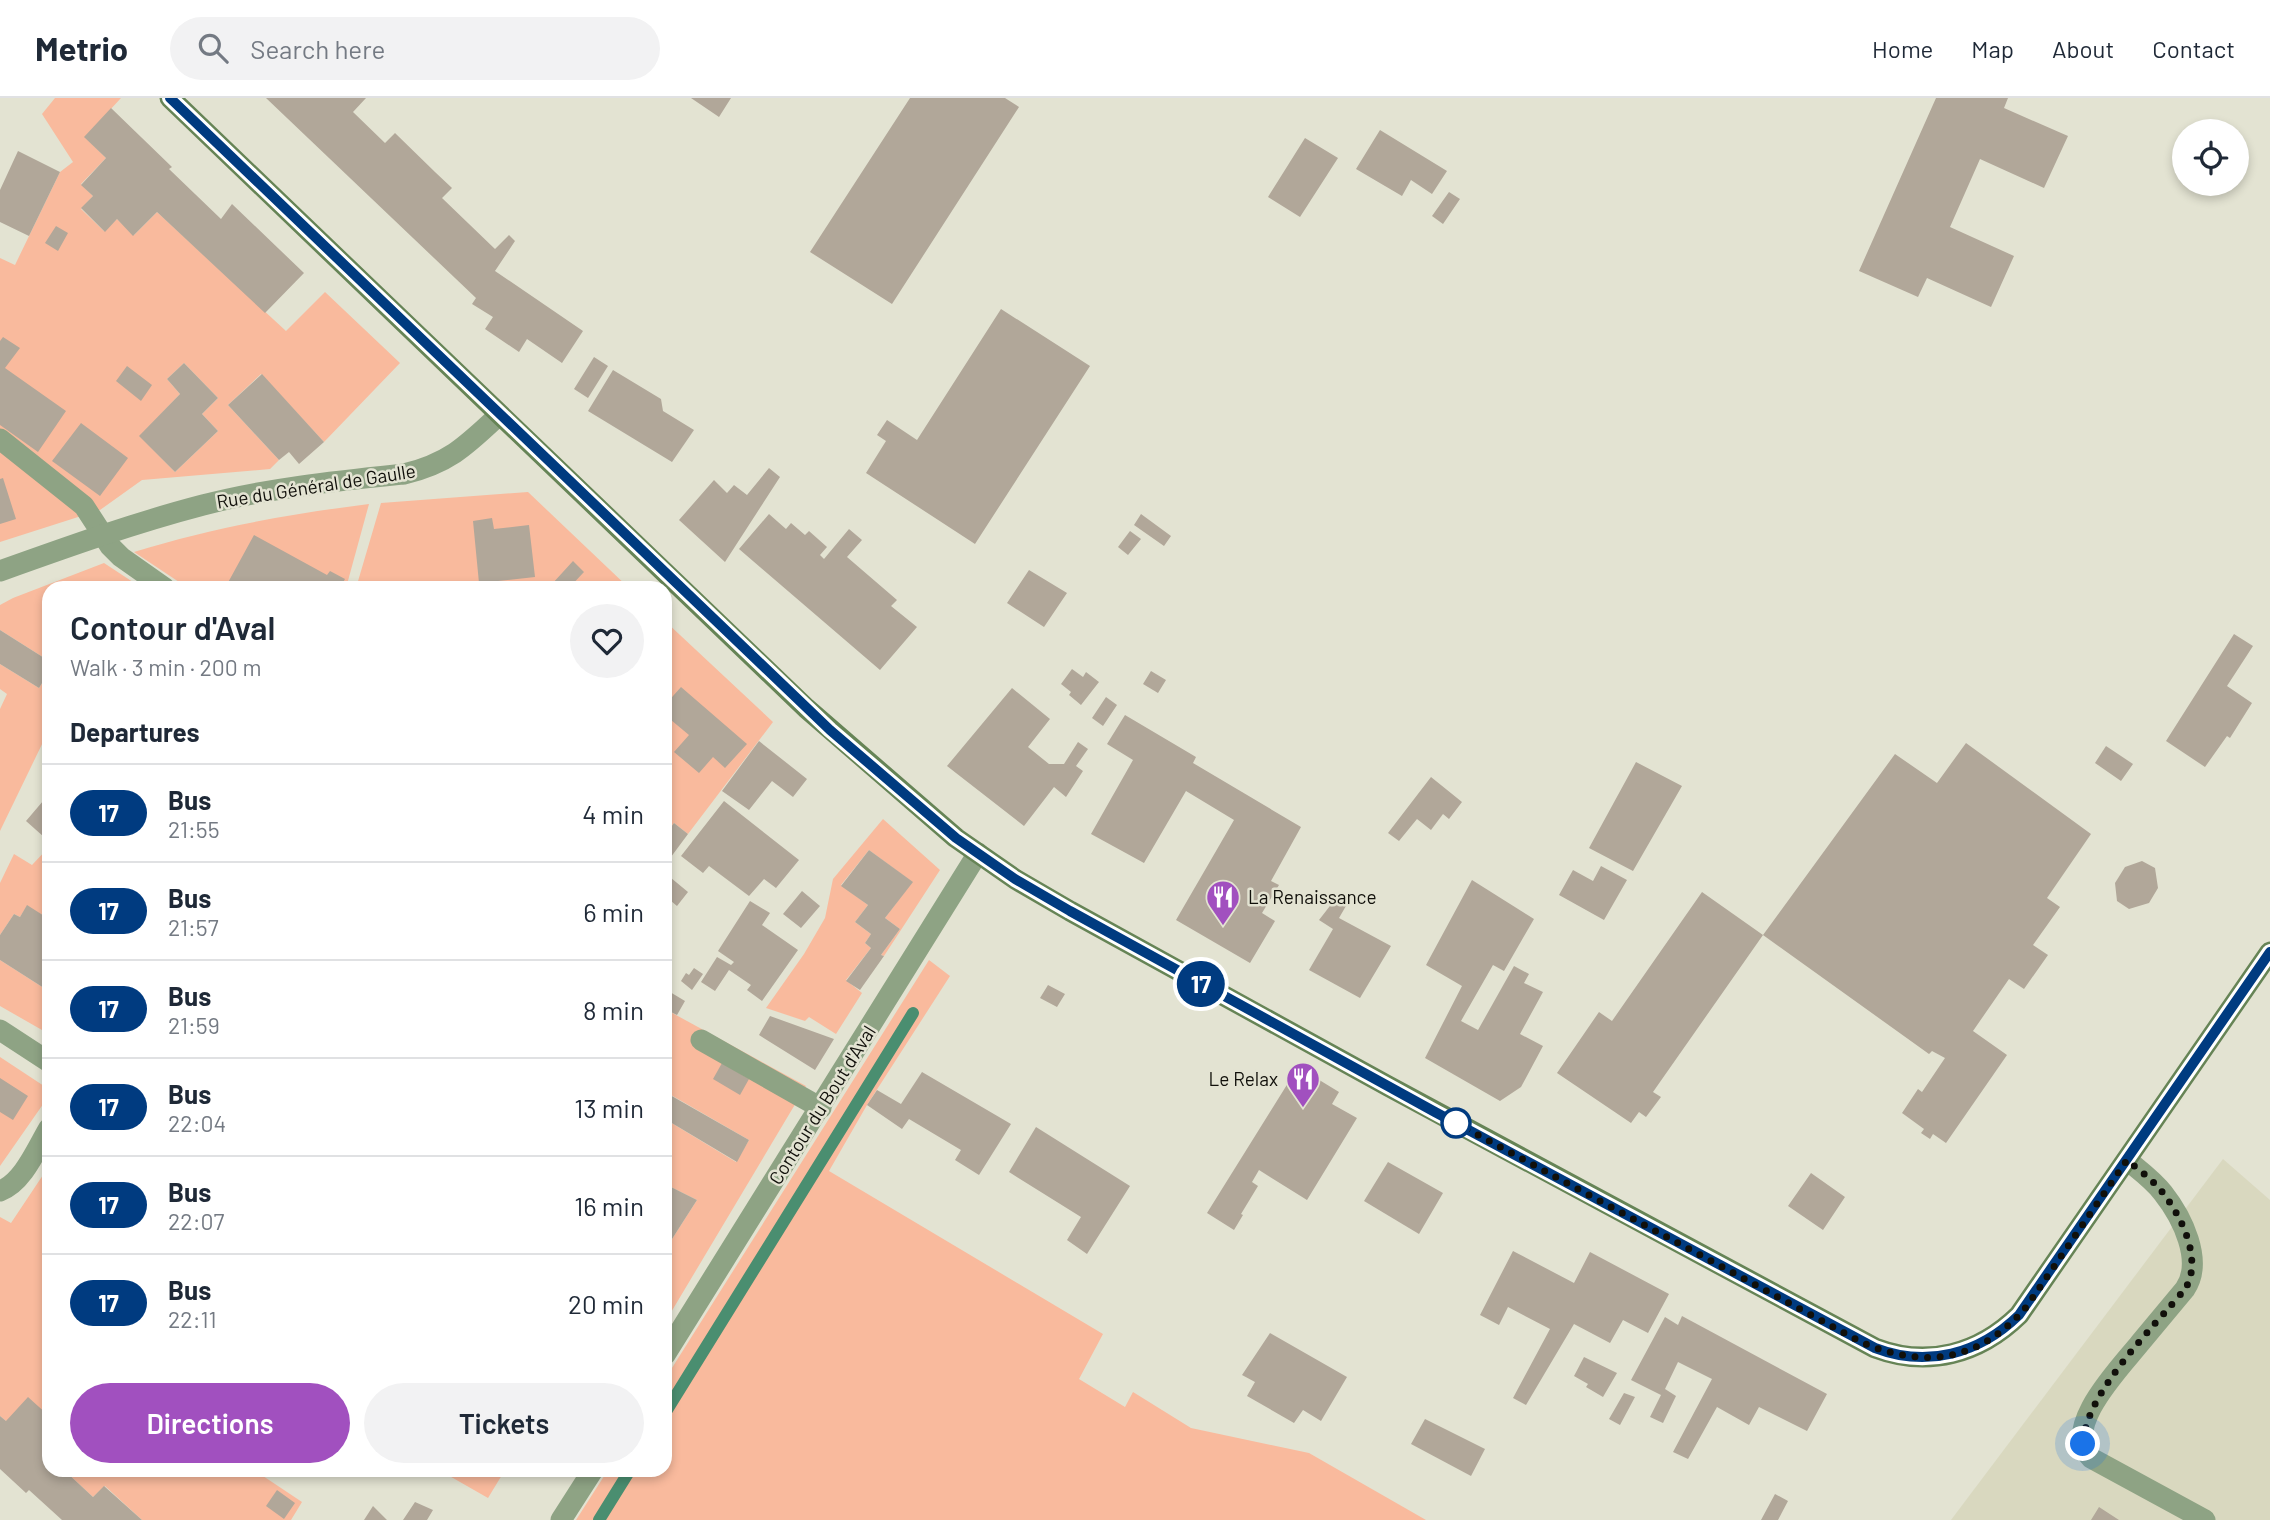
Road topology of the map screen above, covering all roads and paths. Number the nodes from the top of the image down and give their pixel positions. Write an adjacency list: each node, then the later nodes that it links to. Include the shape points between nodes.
1 (170, 98): 2 (main road)
2 (499, 415): 4 (street, Rue du Général de Gaulle, via 462,450 423,470 241,497); 7 (main road, via 822,723)
3 (0, 439): 4 (street, via 85,506)
4 (103, 535): 5 (street, Rue du Général de Gaulle); 6 (street, via 121,557)
5 (0, 571)
6 (155, 581)
7 (978, 853): 12 (street, Contour du Bout d'Aval); 14 (main road, via 1070,911 1317,1048 1890,1354 1914,1358 1954,1354 2000,1333 2027,1306)
8 (2270, 952): 14 (main road)
9 (0, 1030): 11 (street)
10 (701, 1040): 12 (street)
11 (42, 1057)
12 (821, 1108): 16 (street, Contour du Bout d'Aval)
13 (42, 1139): 15 (street, via 11,1185)
14 (2127, 1160): 19 (street, via 2170,1203 2188,1242 2192,1275 2096,1399 2085,1423 2084,1450)
15 (0, 1191)
16 (672, 1344)
17 (589, 1477): 18 (street)
18 (561, 1520)
19 (2205, 1520)

